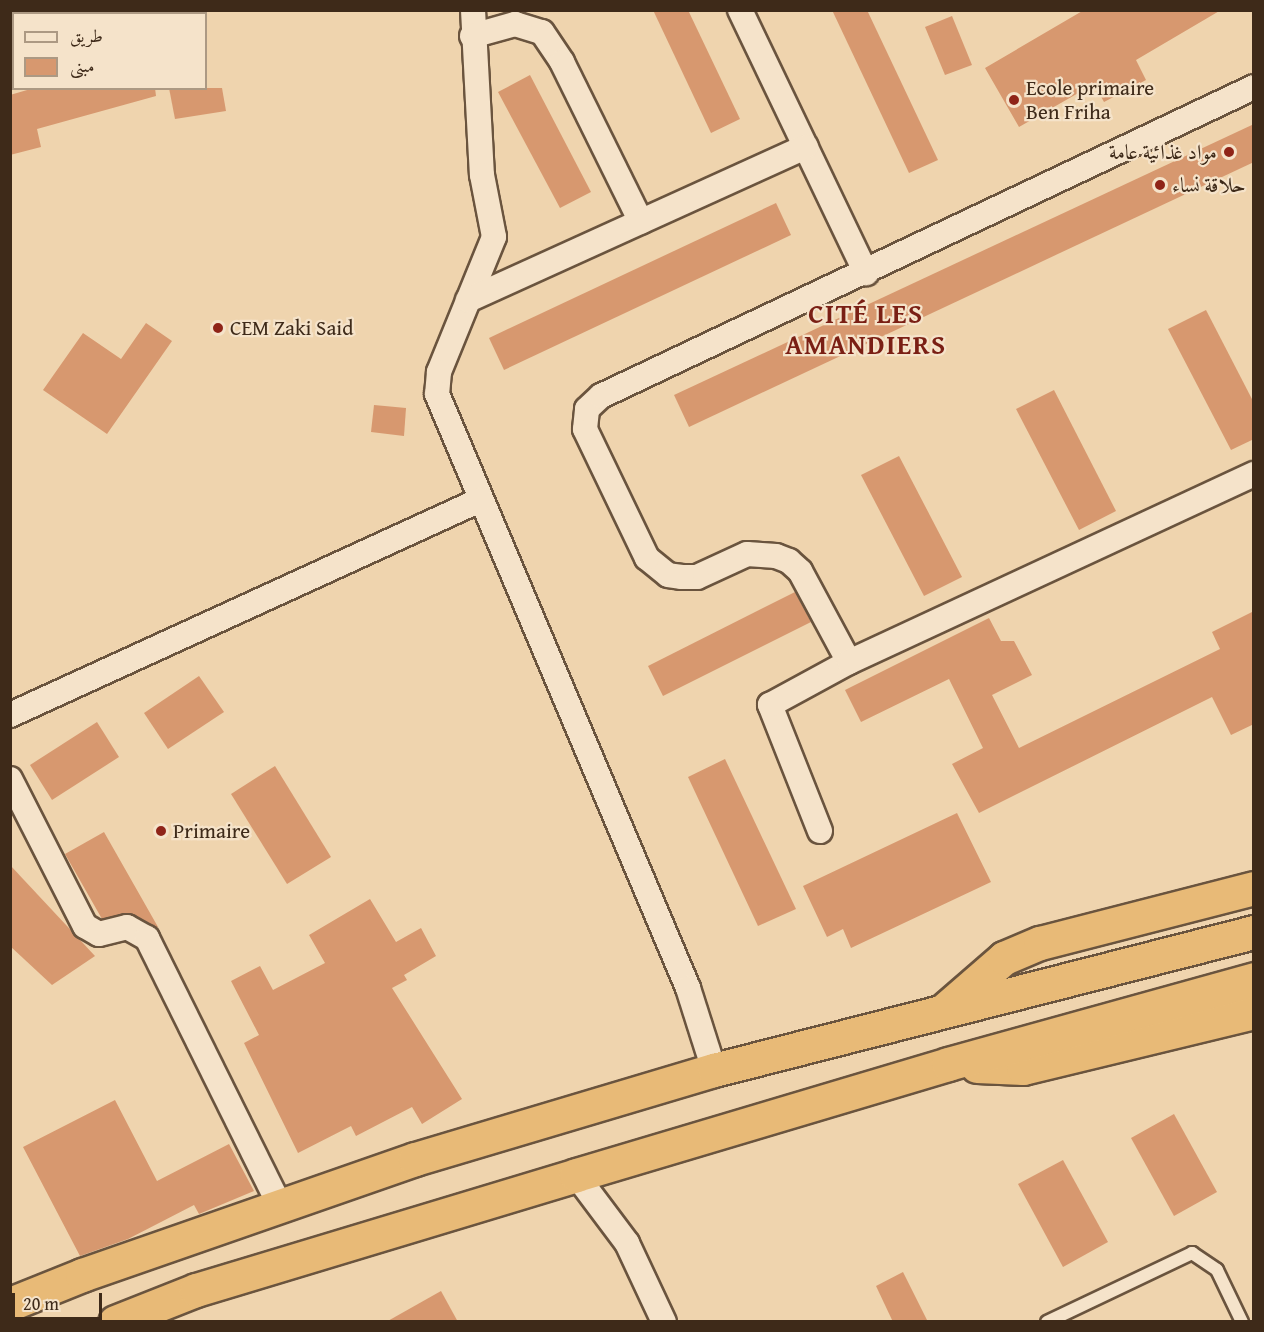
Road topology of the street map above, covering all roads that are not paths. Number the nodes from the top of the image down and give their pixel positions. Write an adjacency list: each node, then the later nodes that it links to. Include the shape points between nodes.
1 (472, 10): 3 (street)
2 (740, 10): 5 (street)
3 (472, 36): 6 (street, via 515,24 542,32 562,62); 8 (street, via 482,175 494,237 481,278)
4 (1254, 87): 7 (street)
5 (806, 147): 6 (street); 7 (street)
6 (641, 222): 8 (street)
7 (866, 273): 11 (street, via 601,396 587,409 584,419 585,429 647,558 657,568 668,575 697,577 747,554 789,561 800,571)
8 (468, 300): 10 (street, via 439,372 437,394)
9 (1254, 474): 11 (street)
10 (480, 500): 12 (street); 21 (street, via 688,988)
11 (849, 662): 14 (street, via 770,705)
12 (10, 715)
13 (10, 779): 23 (street, via 86,926 99,934 127,927 147,938)
14 (819, 831)
15 (1254, 888): 19 (highway, via 1040,943 1004,958)
16 (1254, 933): 19 (highway)
17 (1254, 979): 20 (highway)
18 (1254, 1012): 20 (highway, via 1023,1068)
19 (936, 1016): 21 (highway)
20 (948, 1064): 22 (highway)
21 (714, 1070): 23 (highway, via 415,1159)
22 (576, 1175): 25 (highway, via 196,1290); 26 (street, via 627,1243)
23 (280, 1206): 24 (highway)
24 (10, 1304)
25 (115, 1322)
26 (664, 1322)
27 (1047, 1322): 28 (lane, via 1192,1252 1217,1270)
28 (1242, 1322)

